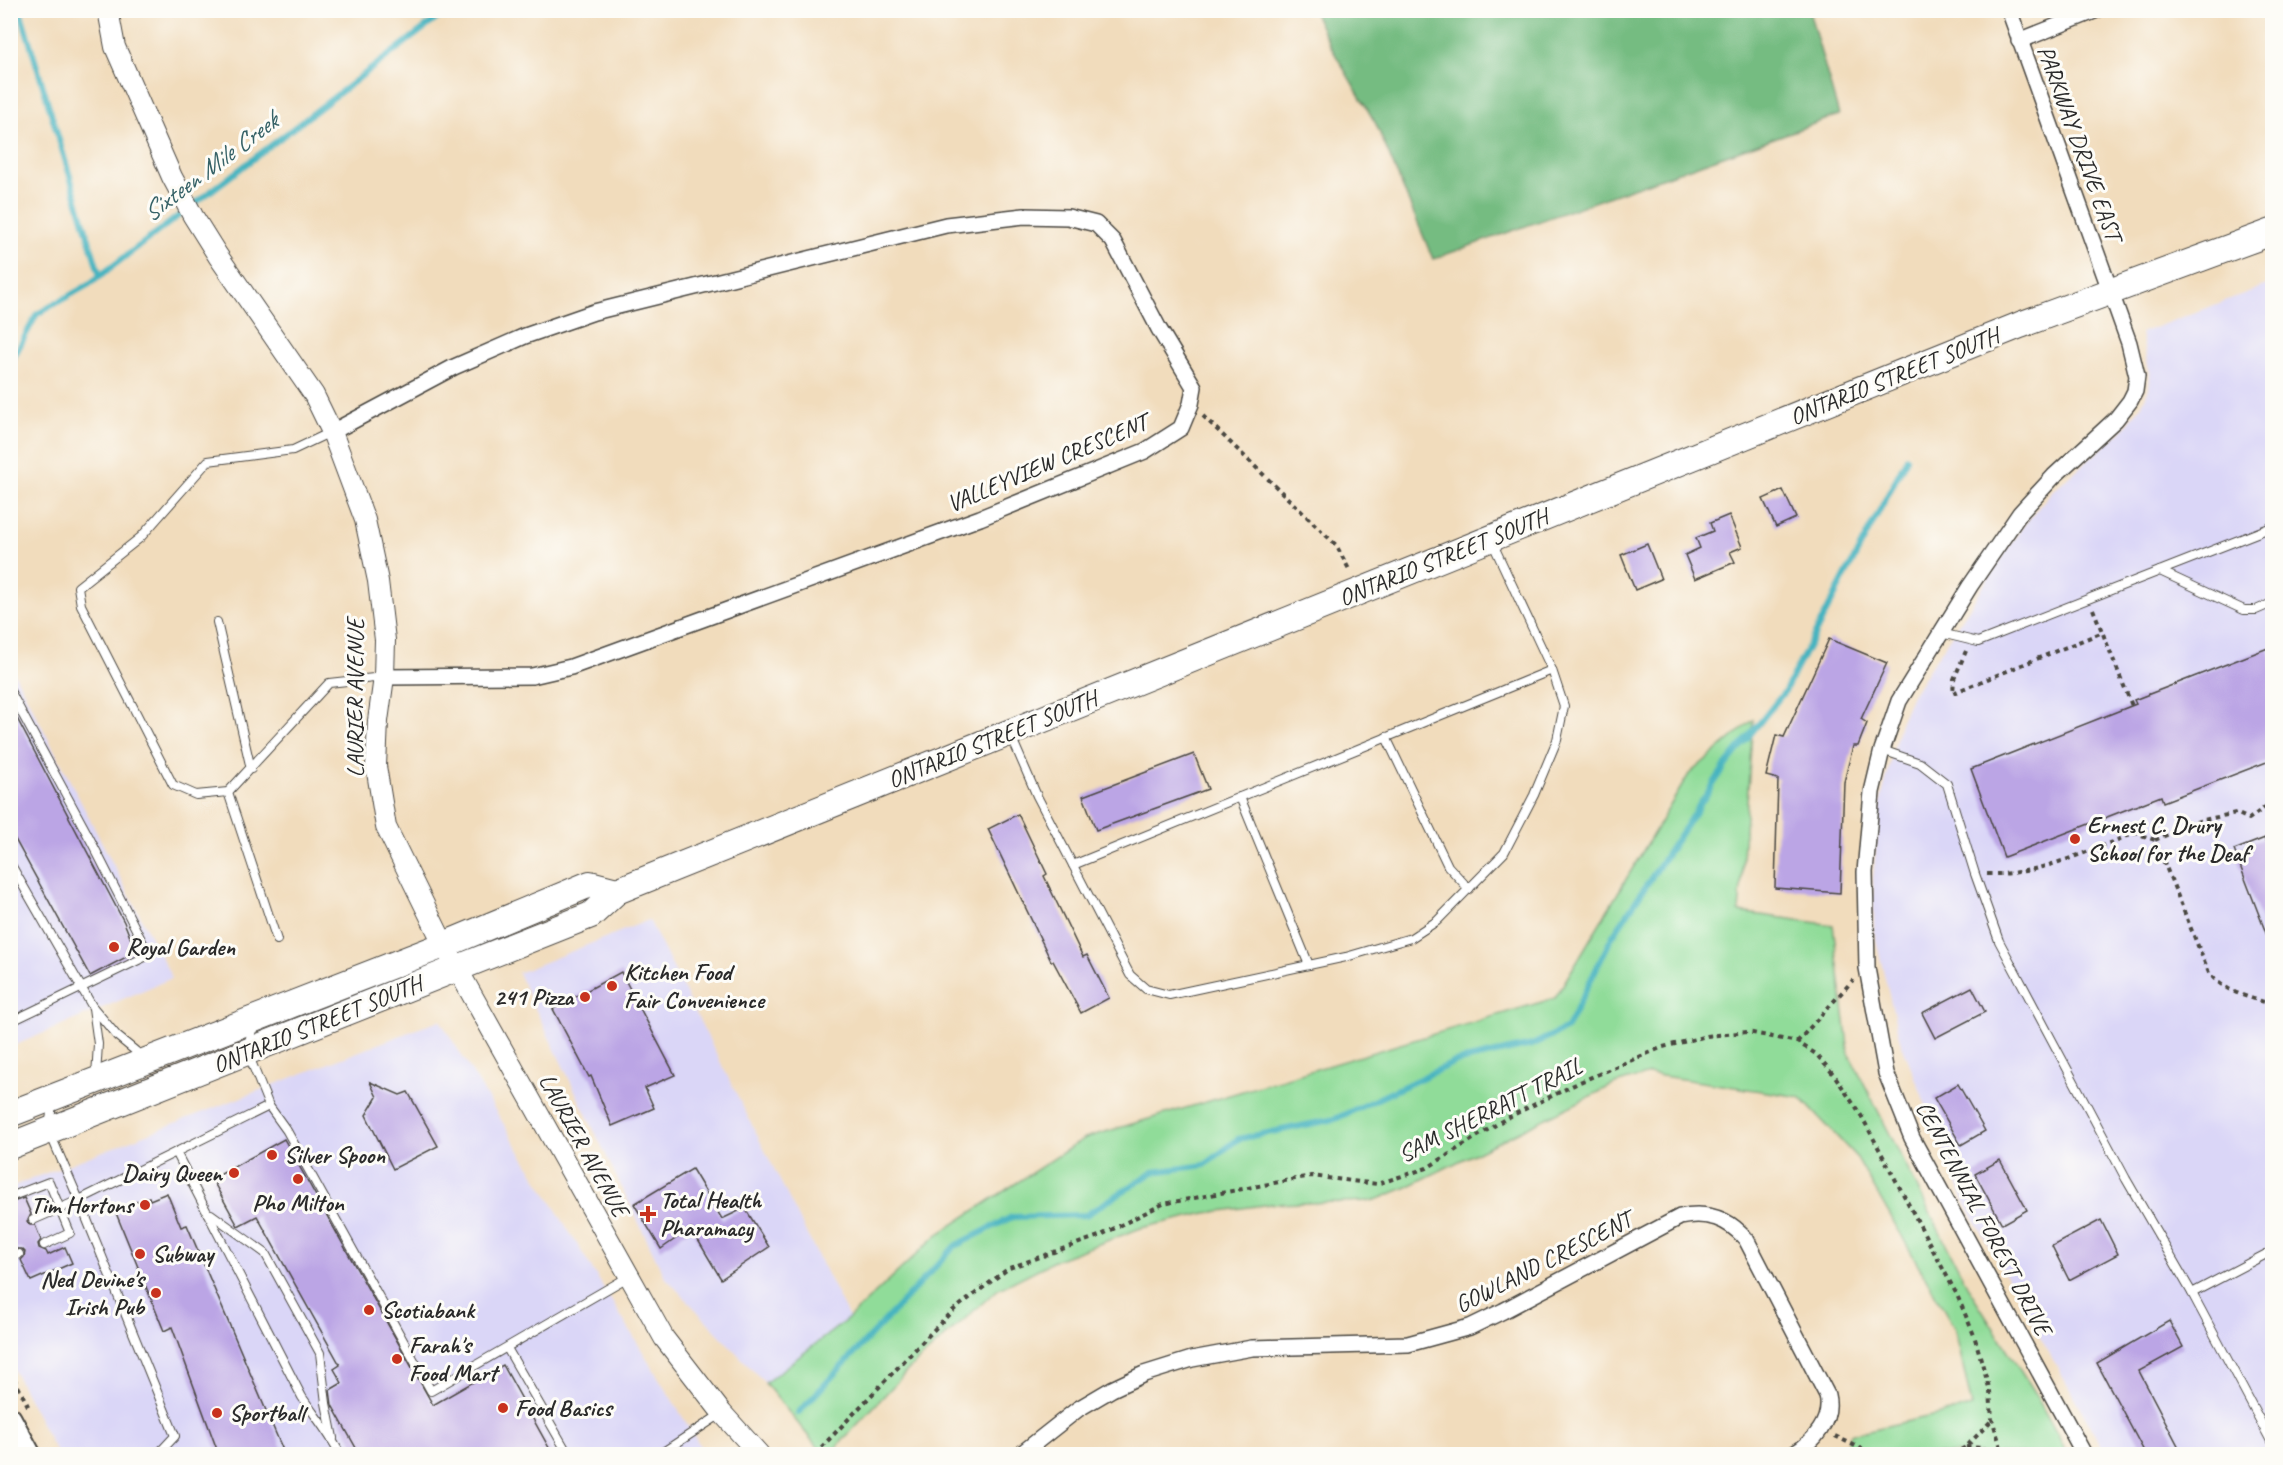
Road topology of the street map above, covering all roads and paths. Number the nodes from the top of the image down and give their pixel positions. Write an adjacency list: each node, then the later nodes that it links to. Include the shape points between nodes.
1 (108, 10): 8 (street, LAURIER AVENUE, via 115,47 172,177 218,256 314,395)
2 (2008, 10): 4 (street, PARKWAY DRIVE EAST)
3 (2097, 10): 4 (street)
4 (2019, 41): 6 (street, PARKWAY DRIVE EAST)
5 (2272, 232): 6 (main road, ONTARIO STREET SOUTH)
6 (2110, 290): 10 (main road, ONTARIO STREET SOUTH); 17 (street, CENTENNIAL FOREST DRIVE, via 2129,343 2137,376 2135,391 2116,419 2020,513)
7 (1191, 404): 8 (street, via 1194,387 1113,241 1096,224 1068,217 1024,216 946,225 594,312 454,367); 12 (path, via 1336,545); 20 (street, VALLEYVIEW CRESCENT, via 1181,428 1145,451 980,518 571,667 532,676)
8 (332, 432): 20 (street, LAURIER AVENUE, via 365,520 378,581 385,640); 27 (lane, via 293,450 208,461 141,537 78,587 81,605 173,785 196,795)
9 (2272, 527): 11 (lane)
10 (1490, 538): 12 (main road, ONTARIO STREET SOUTH); 19 (lane)
11 (2160, 571): 13 (lane); 14 (lane, via 2244,610)
12 (1360, 591): 23 (main road, ONTARIO STREET SOUTH)
13 (2089, 598): 16 (path); 18 (lane, via 1978,642)
14 (2272, 603)
15 (217, 622): 26 (lane)
16 (2103, 632): 18 (path, via 1953,693); 22 (path)
17 (1941, 633): 18 (lane); 25 (street, CENTENNIAL FOREST DRIVE, via 1899,701)
18 (1969, 640)
19 (1551, 670): 24 (lane); 34 (lane, via 1564,706 1557,740 1504,853)
20 (384, 677): 26 (lane, via 329,683); 37 (street, LAURIER AVENUE, via 376,766 386,827)
21 (10, 691): 41 (lane, via 148,955)
22 (2132, 706)
23 (1009, 732): 32 (lane); 35 (main road, ONTARIO STREET SOUTH)
24 (1386, 737): 28 (lane); 34 (lane, via 1448,866)
25 (1882, 750): 33 (lane, via 1920,763 1947,784); 40 (street, CENTENNIAL FOREST DRIVE, via 1872,792 1866,872)
26 (251, 769): 27 (lane)
27 (228, 792): 36 (lane)
28 (1240, 797): 32 (lane); 38 (lane)
29 (2272, 802): 30 (path, via 2249,819 2236,813 2199,821)
30 (2155, 840): 33 (path, via 2136,832 2035,870 2008,875); 42 (path, via 2209,973 2216,982 2243,996)
31 (10, 863): 41 (lane)
32 (1073, 866): 38 (lane, via 1130,975 1146,989 1169,995)
33 (1975, 874): 64 (lane, via 1999,941 2126,1179)
34 (1469, 889): 38 (lane, via 1437,921 1411,938)
35 (617, 891): 37 (main road, ONTARIO STREET SOUTH, via 590,884); 39 (main road, ONTARIO STREET SOUTH, via 591,915)
36 (277, 940)
37 (444, 945): 39 (street, LAURIER AVENUE); 44 (main road, ONTARIO STREET SOUTH)
38 (1309, 965)
39 (457, 968): 47 (main road, ONTARIO STREET SOUTH); 63 (street, LAURIER AVENUE)
40 (1867, 968): 46 (path); 86 (street, CENTENNIAL FOREST DRIVE, via 1887,1073 1912,1138)
41 (82, 987): 43 (lane); 45 (lane)
42 (2272, 1004)
43 (92, 1006): 48 (lane, via 117,1036); 49 (lane, via 98,1044)
44 (255, 1017): 47 (lane); 48 (main road, ONTARIO STREET SOUTH)
45 (10, 1022)
46 (1797, 1042): 68 (path, SAM SHERRATT TRAIL, via 1823,1061 1862,1117 1957,1295 1974,1335 1990,1391); 80 (path, SAM SHERRATT TRAIL, via 1748,1032 1707,1036 1663,1047 1505,1119 1427,1168 1377,1184 1311,1176 1163,1204 1099,1236 1009,1268 951,1312)
47 (247, 1051): 51 (lane); 53 (main road, ONTARIO STREET SOUTH)
48 (148, 1061): 49 (main road, ONTARIO STREET SOUTH)
49 (95, 1082): 50 (main road, ONTARIO STREET SOUTH)
50 (53, 1099): 52 (main road, ONTARIO STREET SOUTH); 53 (lane)
51 (269, 1106): 55 (lane); 65 (lane, via 431,1391)
52 (10, 1114)
53 (49, 1131): 54 (main road, ONTARIO STREET SOUTH); 57 (lane)
54 (10, 1146)
55 (176, 1152): 57 (lane); 59 (lane)
56 (10, 1197): 58 (lane, via 49,1182)
57 (79, 1200): 58 (lane); 73 (lane, via 175,1436)
58 (60, 1209): 60 (lane); 61 (lane, via 70,1233)
59 (210, 1213): 70 (lane, via 302,1397); 70 (lane, via 265,1253 320,1353)
60 (33, 1220)
61 (44, 1245)
62 (2272, 1251): 64 (lane)
63 (628, 1276): 65 (lane); 66 (street, LAURIER AVENUE, via 664,1338)
64 (2192, 1293): 71 (lane)
65 (507, 1348): 77 (lane)
66 (722, 1413): 78 (lane); 79 (street, LAURIER AVENUE)
67 (10, 1419): 74 (main road)
68 (1992, 1419): 72 (path); 85 (path, SAM SHERRATT TRAIL)
69 (1821, 1429): 81 (street, GOWLAND CRESCENT, via 1827,1414 1827,1395 1746,1239 1725,1221 1696,1214 1680,1217 1470,1327 1408,1344 1252,1348 1192,1359 1144,1374 1078,1409); 82 (street); 83 (path)
70 (333, 1439): 76 (lane)
71 (2272, 1443)
72 (1966, 1447): 84 (path); 85 (path)
73 (160, 1453): 75 (lane)
74 (29, 1455)
75 (151, 1455)
76 (340, 1455)
77 (568, 1455)
78 (660, 1455)
79 (759, 1455)
80 (815, 1455)
81 (1021, 1455)
82 (1794, 1455)
83 (1872, 1455)
84 (1953, 1455)
85 (2001, 1455)
86 (2084, 1455)

